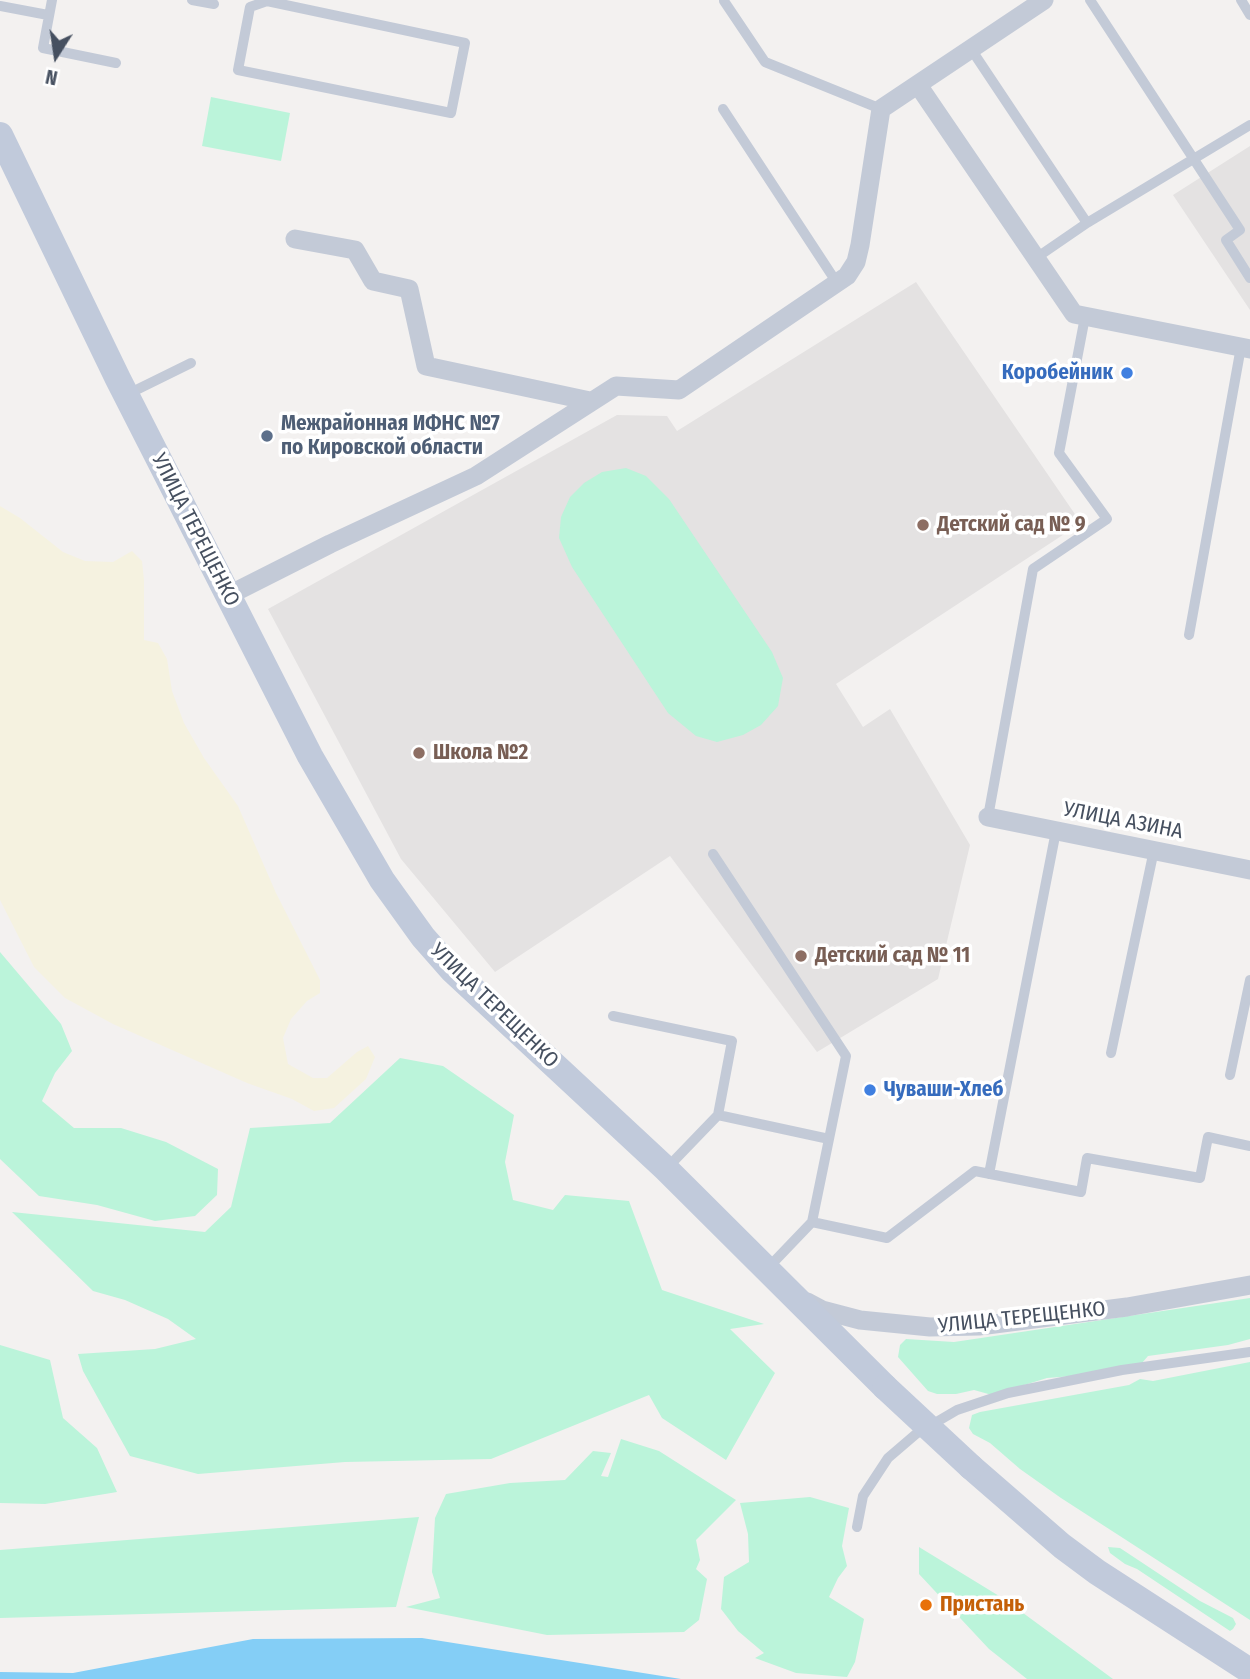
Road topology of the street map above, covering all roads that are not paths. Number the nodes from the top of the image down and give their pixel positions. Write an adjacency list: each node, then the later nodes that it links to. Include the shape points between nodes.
1 (52, 0): 10 (lane)
2 (192, 0): 8 (lane)
3 (267, 0): 3 (lane, via 250,7 238,70 451,113 465,43)
4 (1044, 0): 12 (street)
5 (1090, 0): 19 (lane)
6 (1241, 0): 11 (lane)
7 (724, 1): 16 (lane, via 765,62)
8 (214, 5)
9 (0, 6): 10 (lane)
10 (48, 15): 13 (lane, via 43,48)
11 (1250, 15)
12 (971, 49): 14 (street); 20 (lane)
13 (116, 63)
14 (918, 85): 16 (street); 22 (street)
15 (723, 109): 24 (lane)
16 (881, 109): 24 (street, via 856,262)
17 (1250, 125): 19 (lane)
18 (0, 135): 28 (street, УЛИЦА ТЕРЕЩЕНКО)
19 (1195, 159): 20 (lane); 23 (lane, via 1240,230 1226,240)
20 (1087, 223): 22 (lane)
21 (295, 239): 29 (street, via 355,250 373,281 409,289 426,366)
22 (1036, 258): 25 (street, via 1074,314)
23 (1250, 278)
24 (837, 284): 29 (street, via 679,390 616,386)
25 (1085, 317): 26 (street); 32 (lane, via 1059,453 1107,519 1033,569)
26 (1246, 348): 31 (lane)
27 (191, 363): 28 (lane)
28 (126, 396): 30 (street, УЛИЦА ТЕРЕЩЕНКО)
29 (590, 401): 30 (street, via 476,476)
30 (229, 595): 44 (street, УЛИЦА ТЕРЕЩЕНКО, via 310,756 382,880 423,937 452,970)
31 (1189, 635)
32 (988, 817): 33 (street, УЛИЦА АЗИНА)
33 (1056, 831): 34 (street, УЛИЦА АЗИНА); 45 (lane)
34 (1154, 850): 36 (street, УЛИЦА АЗИНА); 39 (lane)
35 (713, 854): 42 (lane, via 846,1056)
36 (1250, 870)
37 (1250, 980): 40 (lane)
38 (613, 1016): 41 (lane, via 732,1041)
39 (1111, 1053)
40 (1230, 1075)
41 (718, 1115): 42 (lane); 44 (lane)
42 (829, 1139): 46 (lane)
43 (1250, 1146): 45 (lane, via 1208,1137 1200,1178 1087,1158 1082,1192)
44 (666, 1169): 47 (street, УЛИЦА ТЕРЕЩЕНКО)
45 (989, 1174): 46 (lane, via 975,1171 887,1238)
46 (812, 1222): 47 (lane)
47 (766, 1269): 49 (street, УЛИЦА ТЕРЕЩЕНКО)
48 (1250, 1285): 49 (street, УЛИЦА ТЕРЕЩЕНКО, via 1127,1307 954,1327 846,1317)
49 (790, 1293): 52 (street, bridge, via 971,1467 1062,1546)
50 (1250, 1352): 51 (lane, via 1122,1370 1008,1393 957,1410 887,1458 863,1496)
51 (858, 1527)
52 (1250, 1671)

